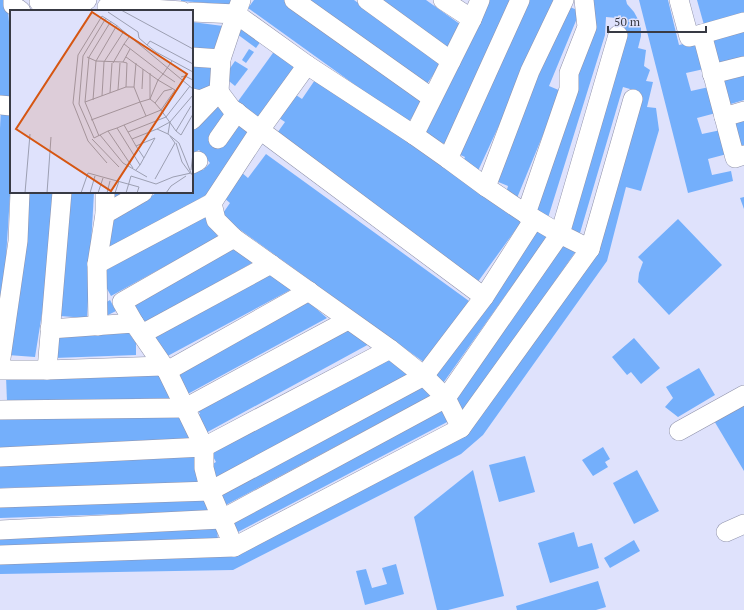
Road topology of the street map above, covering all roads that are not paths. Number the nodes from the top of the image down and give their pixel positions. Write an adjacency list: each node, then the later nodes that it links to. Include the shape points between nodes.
1 (13, 0): 15 (lane, via 13,5)
2 (87, 0): 13 (lane)
3 (118, 0): 16 (lane, via 107,7)
4 (125, 0): 17 (lane, via 152,9)
5 (294, 0): 31 (lane)
6 (367, 0): 25 (lane)
7 (443, 0): 19 (lane)
8 (480, 0): 19 (lane)
9 (520, 0): 43 (lane)
10 (564, 0): 44 (lane, via 530,71)
11 (584, 0): 51 (lane, via 587,27 569,73 569,89)
12 (679, 0): 21 (lane, via 689,37)
13 (37, 4)
14 (239, 7): 18 (lane); 24 (lane); 26 (lane)
15 (20, 10)
16 (107, 10)
17 (167, 10)
18 (193, 12)
19 (472, 19): 25 (lane)
20 (744, 22): 21 (lane)
21 (702, 34): 28 (lane)
22 (618, 35): 52 (lane)
23 (193, 57): 24 (lane)
24 (221, 59): 29 (lane)
25 (451, 61): 31 (lane)
26 (307, 65): 39 (lane); 40 (lane)
27 (744, 66): 28 (lane)
28 (712, 74): 37 (lane)
29 (219, 92): 30 (lane, via 200,100); 36 (lane); 38 (lane)
30 (193, 98)
31 (432, 98): 40 (lane)
32 (633, 99): 54 (lane)
33 (0, 105): 34 (lane)
34 (10, 106)
35 (744, 111): 37 (lane)
36 (237, 112): 39 (lane); 41 (lane)
37 (724, 117): 42 (lane, via 735,158)
38 (193, 119)
39 (260, 130): 49 (lane); 58 (lane)
40 (414, 135): 43 (lane)
41 (218, 139)
42 (744, 156)
43 (448, 159): 44 (lane)
44 (486, 187): 51 (lane)
45 (20, 193): 64 (lane, via 18,240)
46 (62, 193): 61 (lane)
47 (105, 193): 50 (lane)
48 (141, 193): 50 (lane)
49 (212, 203): 53 (lane, via 216,220); 55 (lane)
50 (105, 214): 55 (lane)
51 (530, 217): 52 (lane); 58 (lane)
52 (560, 234): 54 (lane); 70 (lane)
53 (234, 238): 56 (lane); 62 (lane, via 122,302)
54 (590, 249): 73 (lane)
55 (97, 264): 60 (lane)
56 (271, 264): 57 (lane); 62 (lane)
57 (309, 291): 59 (lane); 65 (lane)
58 (484, 296): 68 (lane)
59 (348, 320): 63 (lane); 71 (lane)
60 (98, 326): 61 (lane); 62 (lane)
61 (50, 329): 67 (lane)
62 (138, 329): 65 (lane)
63 (390, 349): 68 (lane); 75 (lane)
64 (0, 366)
65 (164, 368): 67 (lane); 71 (lane)
66 (0, 370): 67 (lane)
67 (47, 370)
68 (424, 376): 70 (lane); 77 (lane)
69 (744, 395): 74 (lane)
70 (446, 398): 73 (lane); 79 (lane)
71 (185, 408): 72 (lane); 75 (lane)
72 (0, 410)
73 (461, 428): 83 (lane)
74 (679, 431)
75 (204, 447): 76 (lane); 77 (lane, via 204,468)
76 (0, 456)
77 (210, 492): 78 (lane); 79 (lane)
78 (0, 498)
79 (222, 519): 81 (lane); 83 (lane)
80 (744, 524): 82 (lane)
81 (0, 530)
82 (726, 532)
83 (234, 548): 84 (lane)
84 (0, 555)

